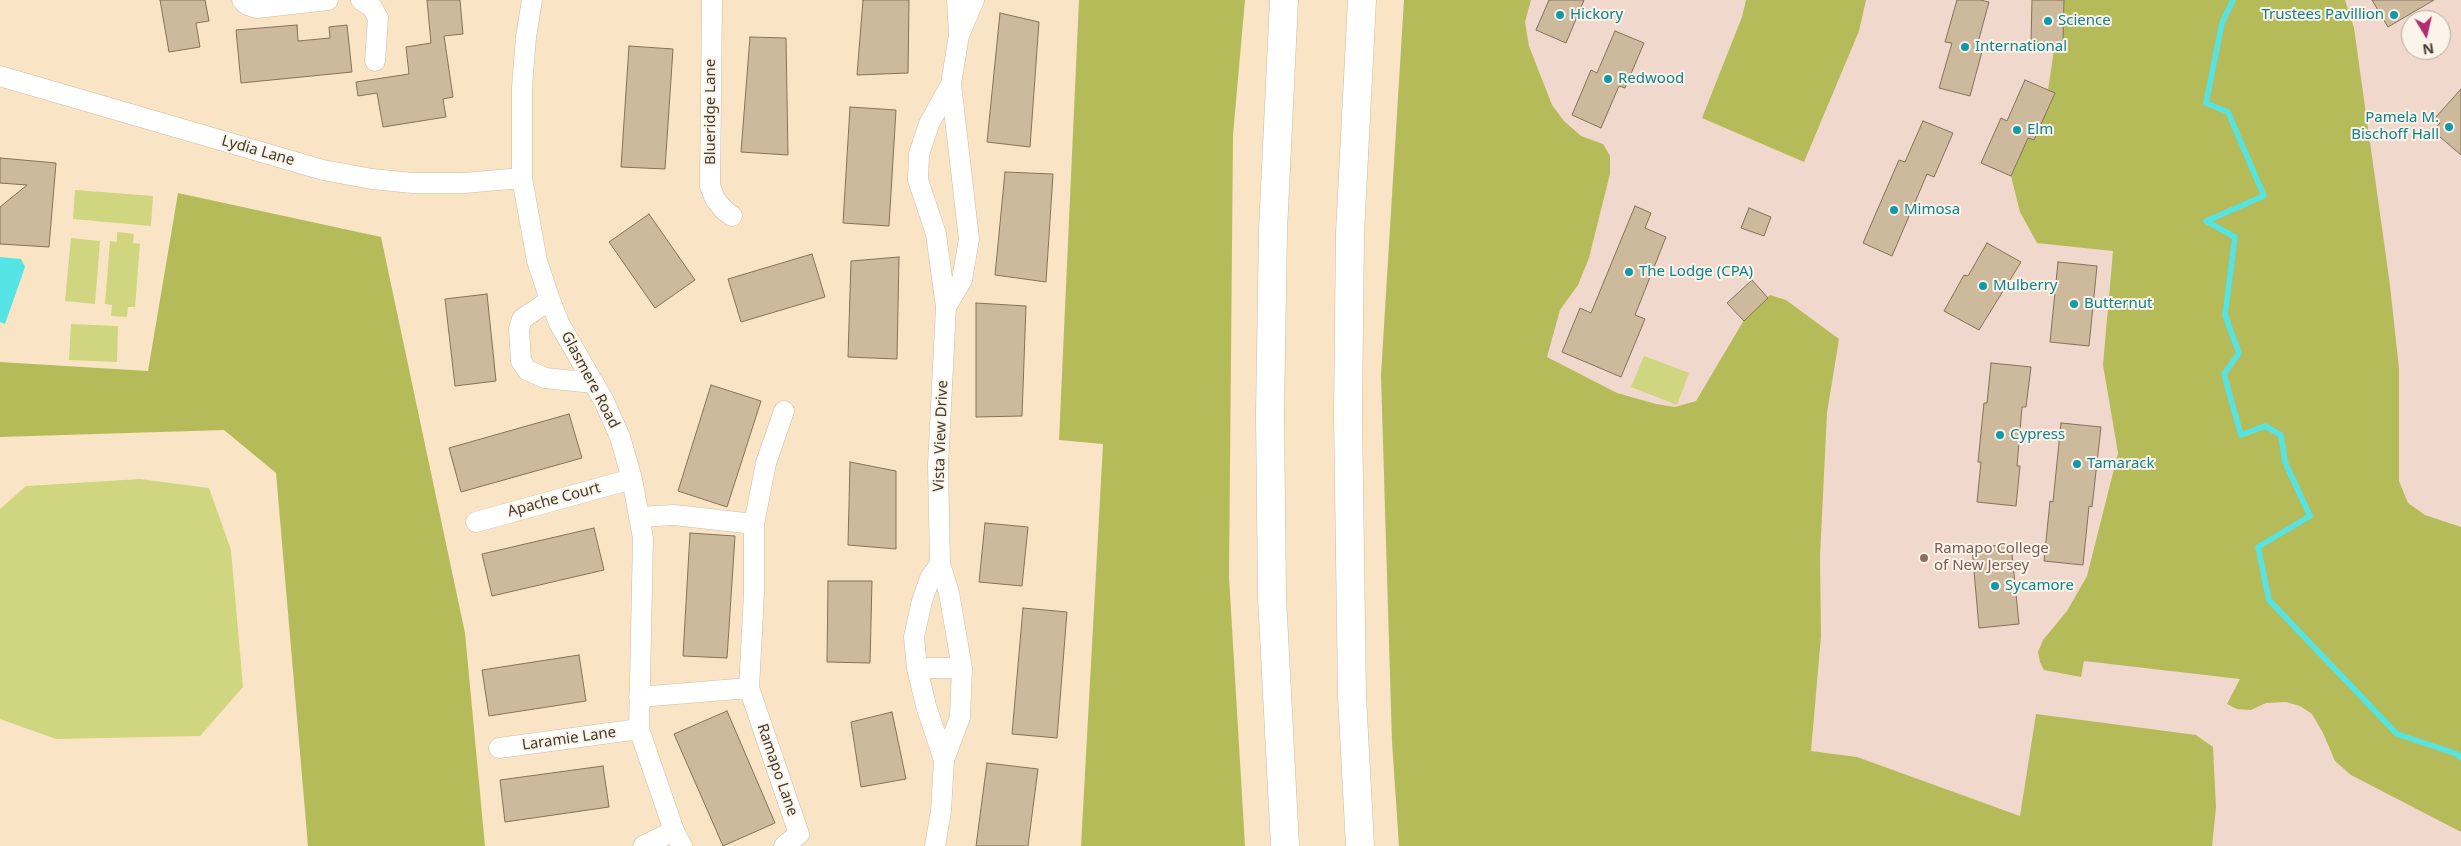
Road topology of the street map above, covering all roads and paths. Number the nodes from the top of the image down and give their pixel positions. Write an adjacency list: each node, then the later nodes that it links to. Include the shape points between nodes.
1 (242, 0): 2 (street, via 257,8)
2 (328, 0)
3 (532, 0): 14 (street, Glasmere Road, via 522,87)
4 (712, 0): 15 (street, Blueridge Lane, via 710,186 715,199)
5 (957, 0): 10 (street, Vista View Drive)
6 (974, 0): 10 (street, Vista View Drive)
7 (1284, 0): 36 (highway, via 1273,230 1270,433 1272,597)
8 (1362, 0): 37 (highway, via 1350,232 1348,405 1352,686)
9 (370, 2): 11 (street, via 378,18)
10 (959, 35): 13 (street, Vista View Drive)
11 (375, 61)
12 (0, 76): 14 (street, Lydia Lane, via 323,170 413,183)
13 (951, 84): 17 (street, Vista View Drive, via 969,239 962,280); 17 (street, Vista View Drive, via 929,124 920,154 918,180 936,234)
14 (522, 178): 16 (street, Glasmere Road, via 537,261)
15 (732, 216)
16 (550, 300): 18 (street, Glasmere Road); 18 (street, via 522,320 519,329 521,361 527,370 545,378)
17 (946, 307): 24 (street, Vista View Drive, via 938,465)
18 (594, 383): 20 (street, Glasmere Road, via 620,437)
19 (784, 411): 23 (street, Ramapo Lane, via 766,463)
20 (632, 479): 21 (street, Glasmere Road); 22 (street, Apache Court)
21 (639, 517): 23 (street, via 674,515); 28 (street, Glasmere Road, via 643,538)
22 (476, 522)
23 (754, 524): 27 (street, Ramapo Lane)
24 (940, 564): 25 (street, Vista View Drive, via 930,578 922,601 914,637); 26 (street, Vista View Drive)
25 (916, 668): 26 (street); 31 (street, Vista View Drive)
26 (962, 668): 31 (street, Vista View Drive, via 960,717)
27 (749, 688): 28 (street); 34 (street, Ramapo Lane, via 799,834)
28 (638, 697): 29 (street, Glasmere Road)
29 (639, 729): 30 (street, Laramie Lane); 32 (street, Glasmere Road)
30 (500, 748)
31 (944, 760): 35 (street, Vista View Drive)
32 (678, 838): 33 (street)
33 (643, 846)
34 (784, 846)
35 (935, 846)
36 (1285, 846)
37 (1360, 846)

